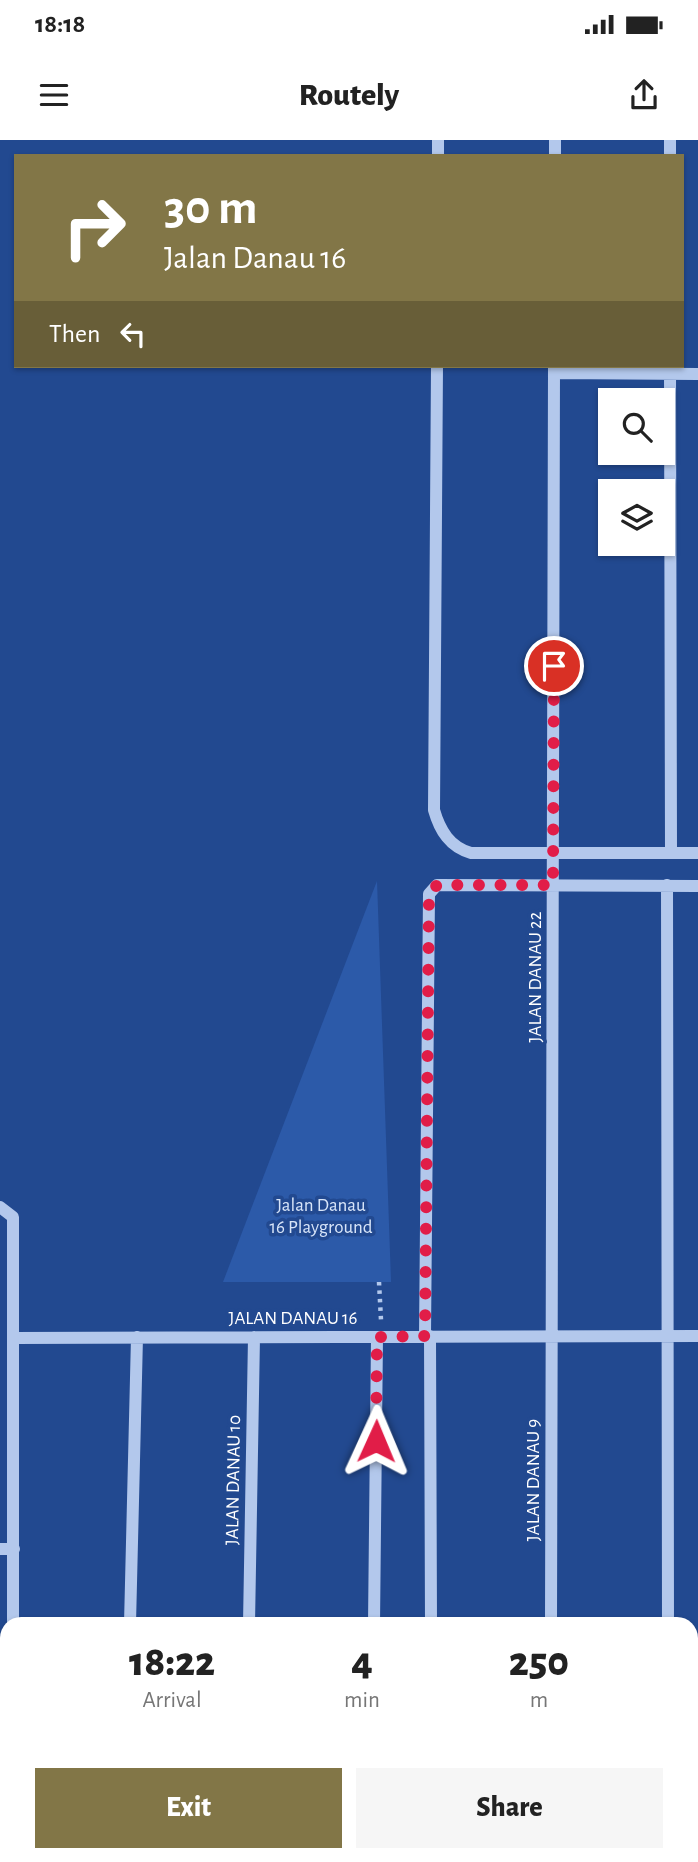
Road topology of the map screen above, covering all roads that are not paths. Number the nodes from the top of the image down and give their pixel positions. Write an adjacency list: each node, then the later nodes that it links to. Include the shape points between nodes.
1 (437, 368): 5 (street, via 434,810 449,841 463,851)
2 (554, 370): 3 (street); 5 (street, JALAN DANAU 22)
3 (670, 370): 4 (street); 6 (street)
4 (698, 374)
5 (554, 853): 6 (street); 8 (street, JALAN DANAU 22)
6 (671, 853): 7 (street)
7 (698, 853)
8 (553, 885): 9 (street); 12 (street, via 437,885 429,894); 13 (street, JALAN DANAU 22)
9 (667, 886): 10 (street); 14 (street)
10 (698, 886)
11 (0, 1207): 19 (street, via 13,1217)
12 (428, 1336): 13 (street, JALAN DANAU 16); 18 (street, JALAN DANAU 16); 26 (street)
13 (553, 1336): 14 (street, JALAN DANAU 16); 27 (street, JALAN DANAU 9)
14 (667, 1336): 15 (street, JALAN DANAU 16); 28 (street)
15 (698, 1336)
16 (137, 1337): 17 (street, JALAN DANAU 16); 19 (street, JALAN DANAU 16); 23 (street)
17 (254, 1337): 18 (street, JALAN DANAU 16); 24 (street, JALAN DANAU 10)
18 (379, 1337): 25 (street)
19 (14, 1338): 21 (street)
20 (0, 1549): 21 (street)
21 (14, 1549): 22 (street)
22 (13, 1617)
23 (130, 1617)
24 (249, 1617)
25 (374, 1617)
26 (431, 1617)
27 (551, 1617)
28 (668, 1617)

